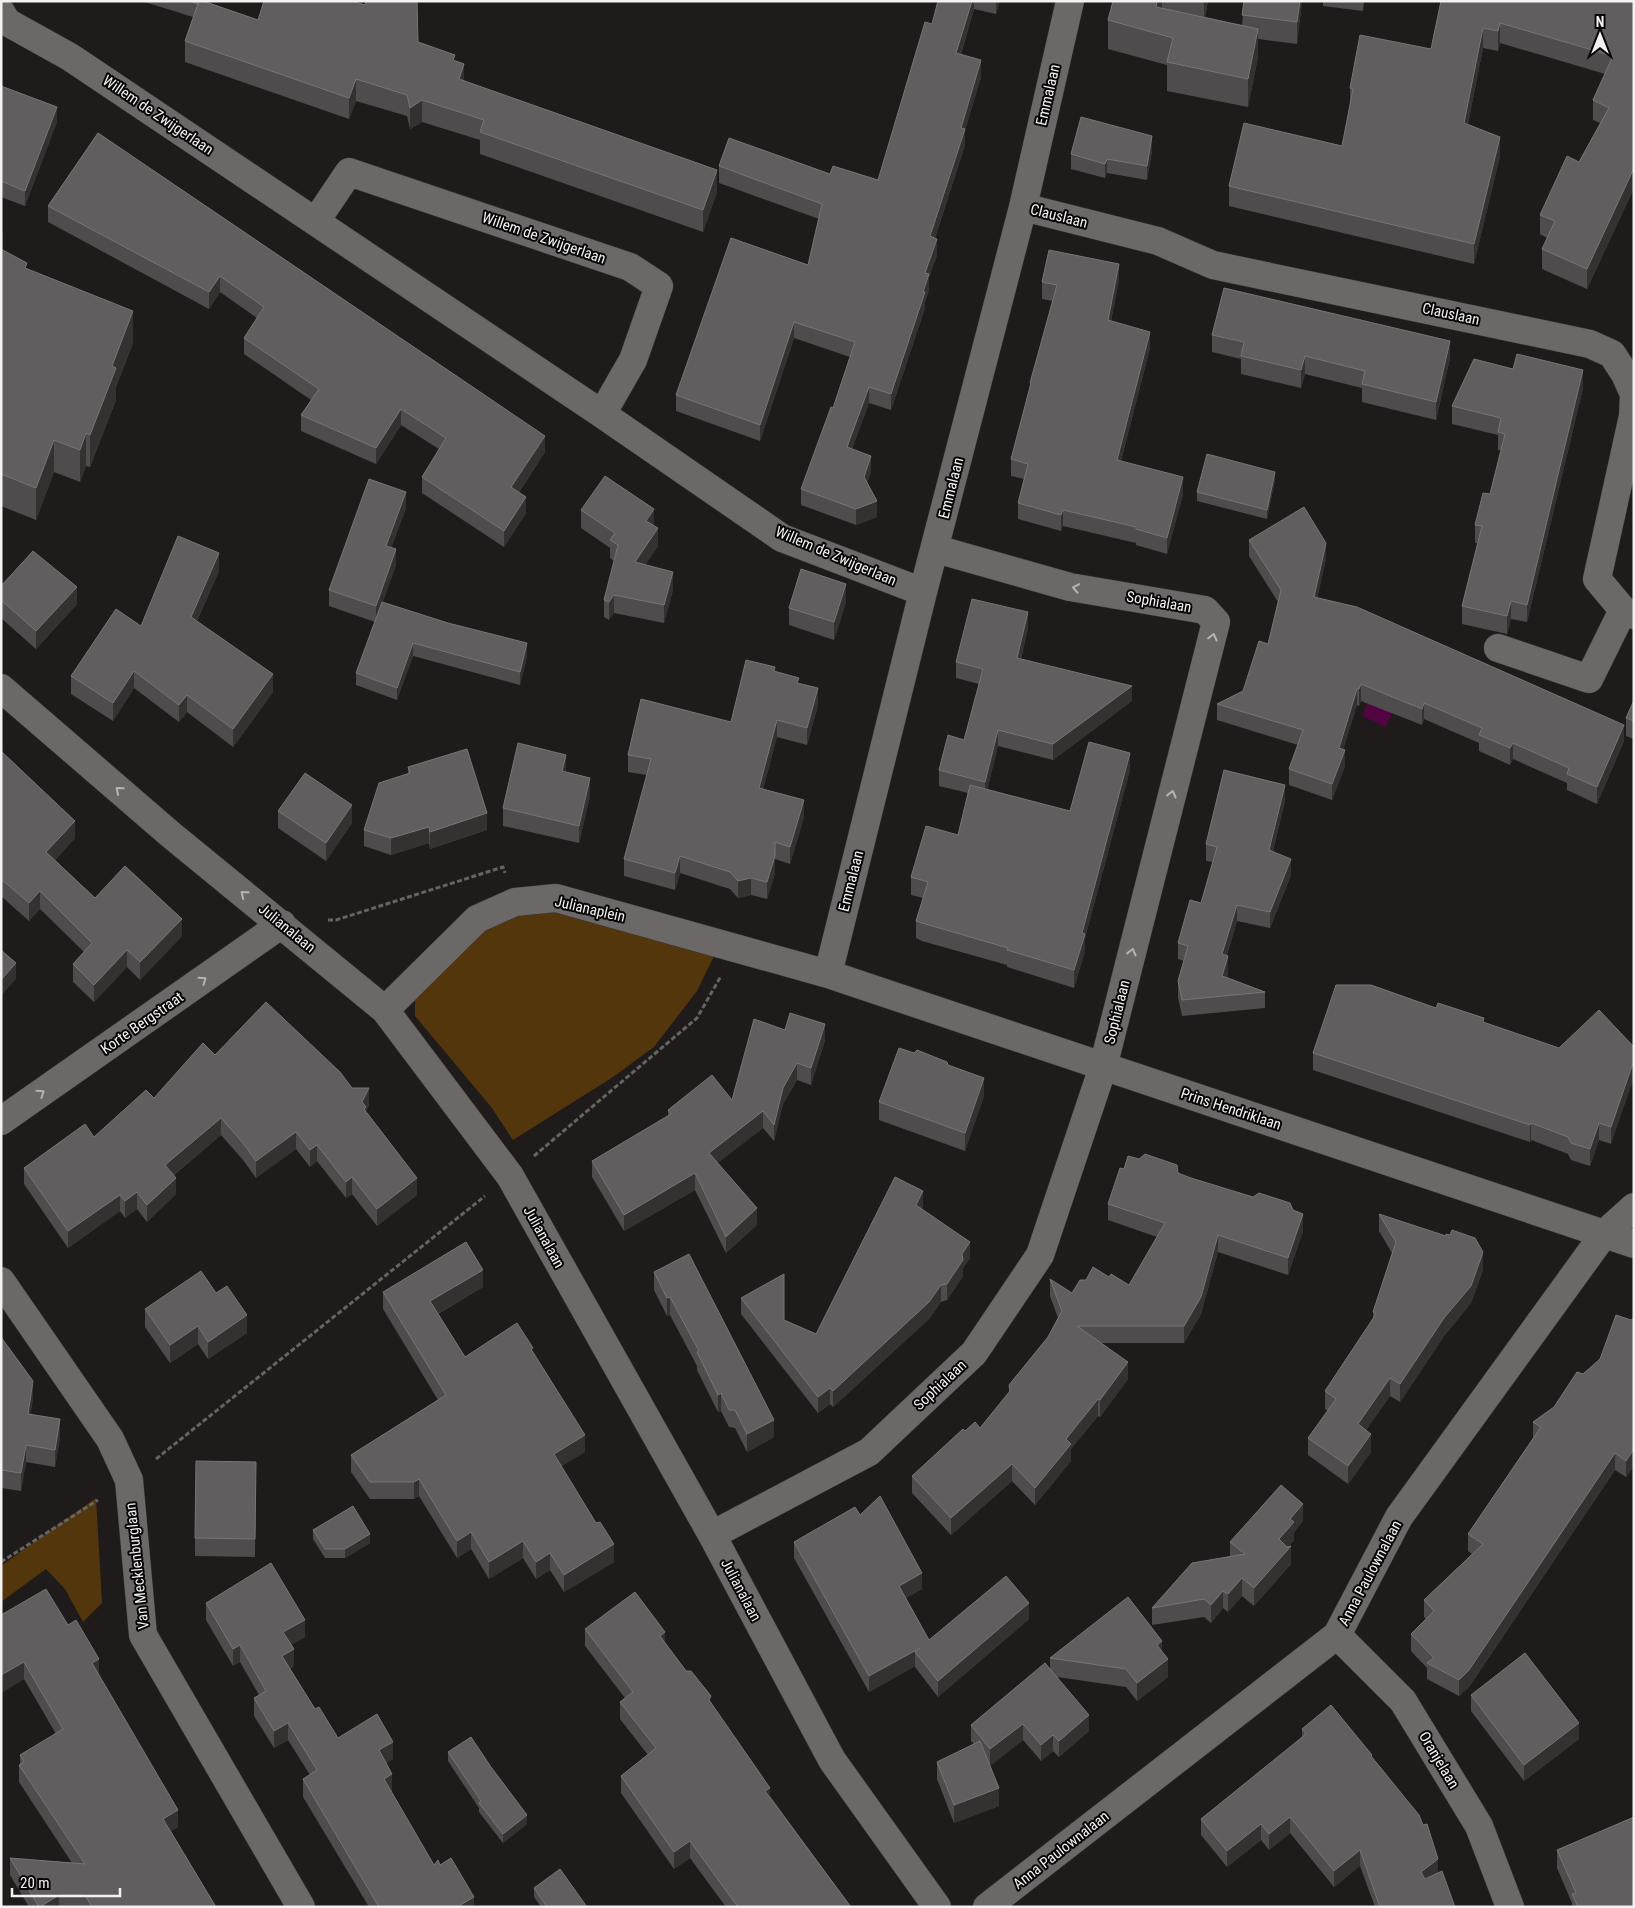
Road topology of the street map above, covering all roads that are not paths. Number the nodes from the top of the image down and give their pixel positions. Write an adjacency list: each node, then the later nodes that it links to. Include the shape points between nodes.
1 (1070, 1): 3 (street, Emmalaan)
2 (1, 12): 4 (street, Willem de Zwijgerlaan, via 7,22 70,57)
3 (1023, 207): 5 (street, Clauslaan, via 1158,241 1213,265 1590,344 1612,354); 7 (street, Emmalaan)
4 (316, 221): 6 (street, Willem de Zwijgerlaan); 6 (street, Willem de Zwijgerlaan, via 349,172 630,267 659,286 633,360)
5 (1630, 371): 9 (street, Clauslaan, via 1633,416 1596,579)
6 (602, 414): 8 (street, Willem de Zwijgerlaan, via 782,538)
7 (936, 549): 8 (street, Emmalaan); 15 (street, Sophialaan, one-way to 7, via 1216,622 1205,610 1070,586)
8 (923, 592): 13 (street, Emmalaan)
9 (1628, 613): 10 (street, Clauslaan, via 1589,680)
10 (1498, 648)
11 (1, 688): 12 (street, Julianalaan, one-way to 11, via 170,834)
12 (282, 924): 14 (street, Julianalaan); 16 (street, Korte Bergstraat, one-way to 12)
13 (828, 974): 14 (street, Julianaplein, via 556,898 515,902 477,919); 15 (street, Prins Hendriklaan)
14 (385, 1010): 21 (street, Julianalaan, via 510,1176)
15 (1102, 1067): 18 (street, Prins Hendriklaan); 21 (street, Sophialaan, via 1040,1255 974,1353 869,1452)
16 (1, 1121)
17 (1634, 1207): 18 (street, Anna Paulownalaan)
18 (1604, 1234): 19 (street, Prins Hendriklaan); 22 (street, Anna Paulownalaan, via 1399,1517)
19 (1634, 1244)
20 (1, 1281): 23 (street, Van Mecklenburglaan, via 110,1439 129,1480 143,1635)
21 (712, 1534): 24 (street, Julianalaan, via 832,1760)
22 (1337, 1635): 25 (street, Anna Paulownalaan); 26 (street, Oranjelaan, via 1403,1701 1479,1826)
23 (301, 1907)
24 (937, 1907)
25 (987, 1907)
26 (1510, 1907)

